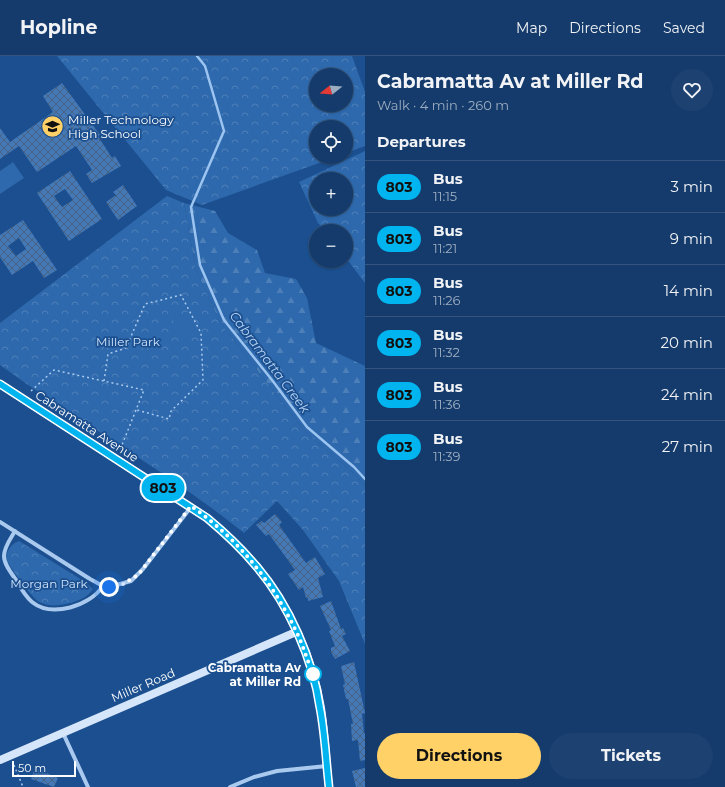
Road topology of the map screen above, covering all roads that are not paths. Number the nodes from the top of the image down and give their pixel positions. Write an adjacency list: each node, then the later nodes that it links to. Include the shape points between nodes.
1 (0, 384): 2 (street, Cabramatta Avenue)
2 (191, 506): 5 (street, via 138,575 123,584); 6 (street, Cabramatta Avenue, via 231,538 257,567 277,595)
3 (0, 522): 4 (street)
4 (15, 531): 5 (street); 5 (street, via 4,557 11,573 31,602 48,609 60,610 91,598 99,593)
5 (103, 586)
6 (296, 632): 7 (street, Miller Road); 9 (street, Cabramatta Avenue, via 306,654 317,691)
7 (63, 732): 8 (street, Miller Road); 10 (street)
8 (0, 760)
9 (327, 766): 11 (street, via 277,771); 12 (street, Cabramatta Avenue)
10 (88, 787)
11 (230, 787)
12 (329, 787)

